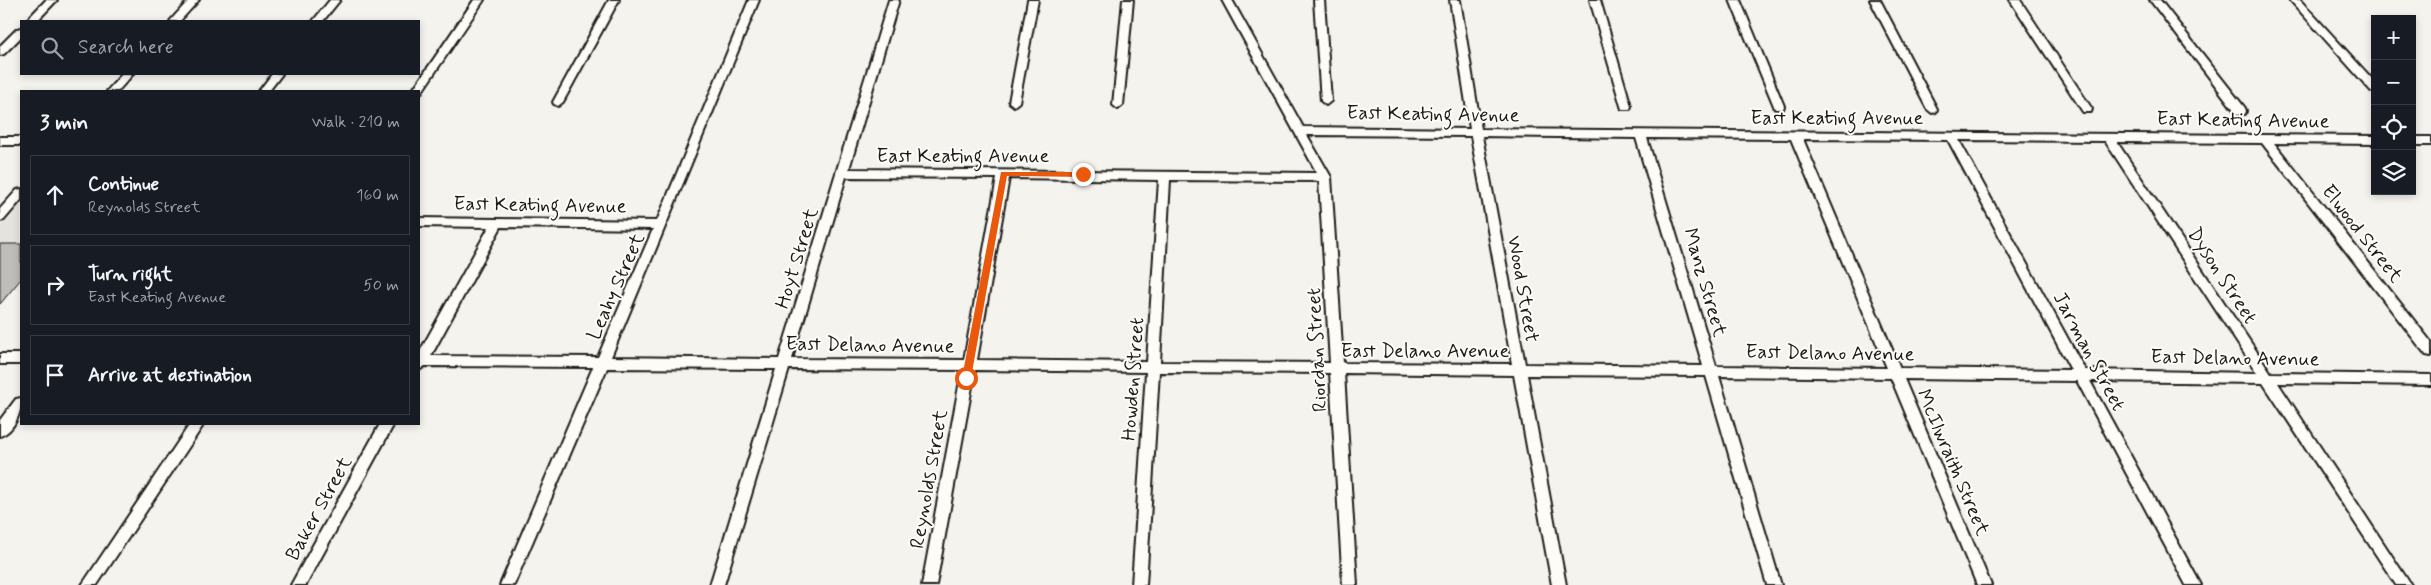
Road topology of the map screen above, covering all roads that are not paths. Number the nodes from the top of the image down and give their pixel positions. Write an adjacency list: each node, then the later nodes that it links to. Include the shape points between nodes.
1 (52, 0): 19 (street)
2 (194, 0): 20 (street)
3 (334, 0): 21 (street)
4 (479, 0): 29 (street)
5 (614, 0): 31 (street)
6 (754, 0): 59 (street, Leahy Street)
7 (894, 0): 51 (street, Hoyt Street)
8 (1033, 0): 32 (street)
9 (1128, 0): 33 (street)
10 (1227, 0): 39 (street, Riordan Street)
11 (1320, 0): 30 (street)
12 (1455, 0): 40 (street, Wood Street)
13 (1595, 0): 34 (street)
14 (1735, 0): 35 (street)
15 (1875, 0): 36 (street)
16 (2015, 0): 37 (street)
17 (2155, 0): 38 (street)
18 (2295, 0): 26 (street)
19 (31, 20)
20 (176, 20)
21 (319, 20)
22 (20, 32): 23 (street)
23 (0, 52)
24 (127, 75): 27 (street)
25 (276, 75): 28 (street)
26 (2371, 86)
27 (113, 90)
28 (265, 90)
29 (418, 90)
30 (1326, 101)
31 (558, 102)
32 (1014, 102)
33 (1118, 105)
34 (1626, 106)
35 (1779, 106)
36 (1932, 109)
37 (2087, 110)
38 (2241, 111)
39 (1297, 126): 40 (street, East Keating Avenue); 54 (street, Riordan Street)
40 (1476, 132): 42 (street, East Keating Avenue); 70 (street, Wood Street)
41 (1795, 134): 42 (street, East Keating Avenue); 43 (street, East Keating Avenue); 72 (street, McIlwraith Street)
42 (1641, 135): 71 (street, Manz Street)
43 (1951, 136): 44 (street, East Keating Avenue); 73 (street, Jarman Street)
44 (2108, 137): 45 (street, East Keating Avenue); 74 (street, Dyson Street)
45 (2264, 138): 46 (street, East Keating Avenue); 60 (street, Elwood Street)
46 (2371, 140)
47 (0, 141): 48 (street)
48 (20, 141)
49 (2416, 141): 50 (street)
50 (2429, 143)
51 (842, 173): 52 (street, East Keating Avenue); 66 (street, Hoyt Street)
52 (1004, 174): 53 (street, East Keating Avenue); 67 (street, Reynolds Street)
53 (1165, 175): 54 (street, East Keating Avenue); 68 (street, Howden Street)
54 (1325, 177): 69 (street, Riordan Street)
55 (20, 195): 56 (street)
56 (0, 217)
57 (420, 222): 58 (street, East Keating Avenue)
58 (497, 222): 59 (street, East Keating Avenue); 63 (street)
59 (661, 225): 64 (street, Leahy Street)
60 (2431, 351)
61 (0, 359): 62 (street)
62 (20, 359)
63 (420, 361)
64 (602, 362): 65 (street, East Delano Avenue); 66 (street, East Delano Avenue); 82 (street, Leahy Street)
65 (420, 363)
66 (784, 364): 67 (street, East Delano Avenue); 83 (street, Hoyt Street)
67 (969, 366): 68 (street, East Delano Avenue); 84 (street, Reynolds Street)
68 (1152, 367): 69 (street, East Delano Avenue); 85 (street, Howden Street)
69 (1337, 370): 70 (street, East Delano Avenue); 86 (street, Riordan Street)
70 (1520, 370): 71 (street, East Delano Avenue); 87 (street, Wood Street)
71 (1710, 371): 72 (street, East Delano Avenue); 88 (street, Manz Street)
72 (1895, 373): 73 (street, East Delano Avenue); 89 (street, McIlwraith Street)
73 (2081, 375): 74 (street, East Delano Avenue); 90 (street, Jarman Street)
74 (2266, 378): 75 (street, East Delano Avenue); 91 (street, Dyson Street)
75 (2431, 380)
76 (20, 404): 79 (street)
77 (196, 425): 80 (street)
78 (386, 425): 81 (street, Baker Street)
79 (0, 430)
80 (89, 585)
81 (298, 585)
82 (507, 585)
83 (717, 585)
84 (928, 585)
85 (1139, 585)
86 (1350, 585)
87 (1559, 585)
88 (1774, 585)
89 (1984, 585)
90 (2194, 585)
91 (2404, 585)

